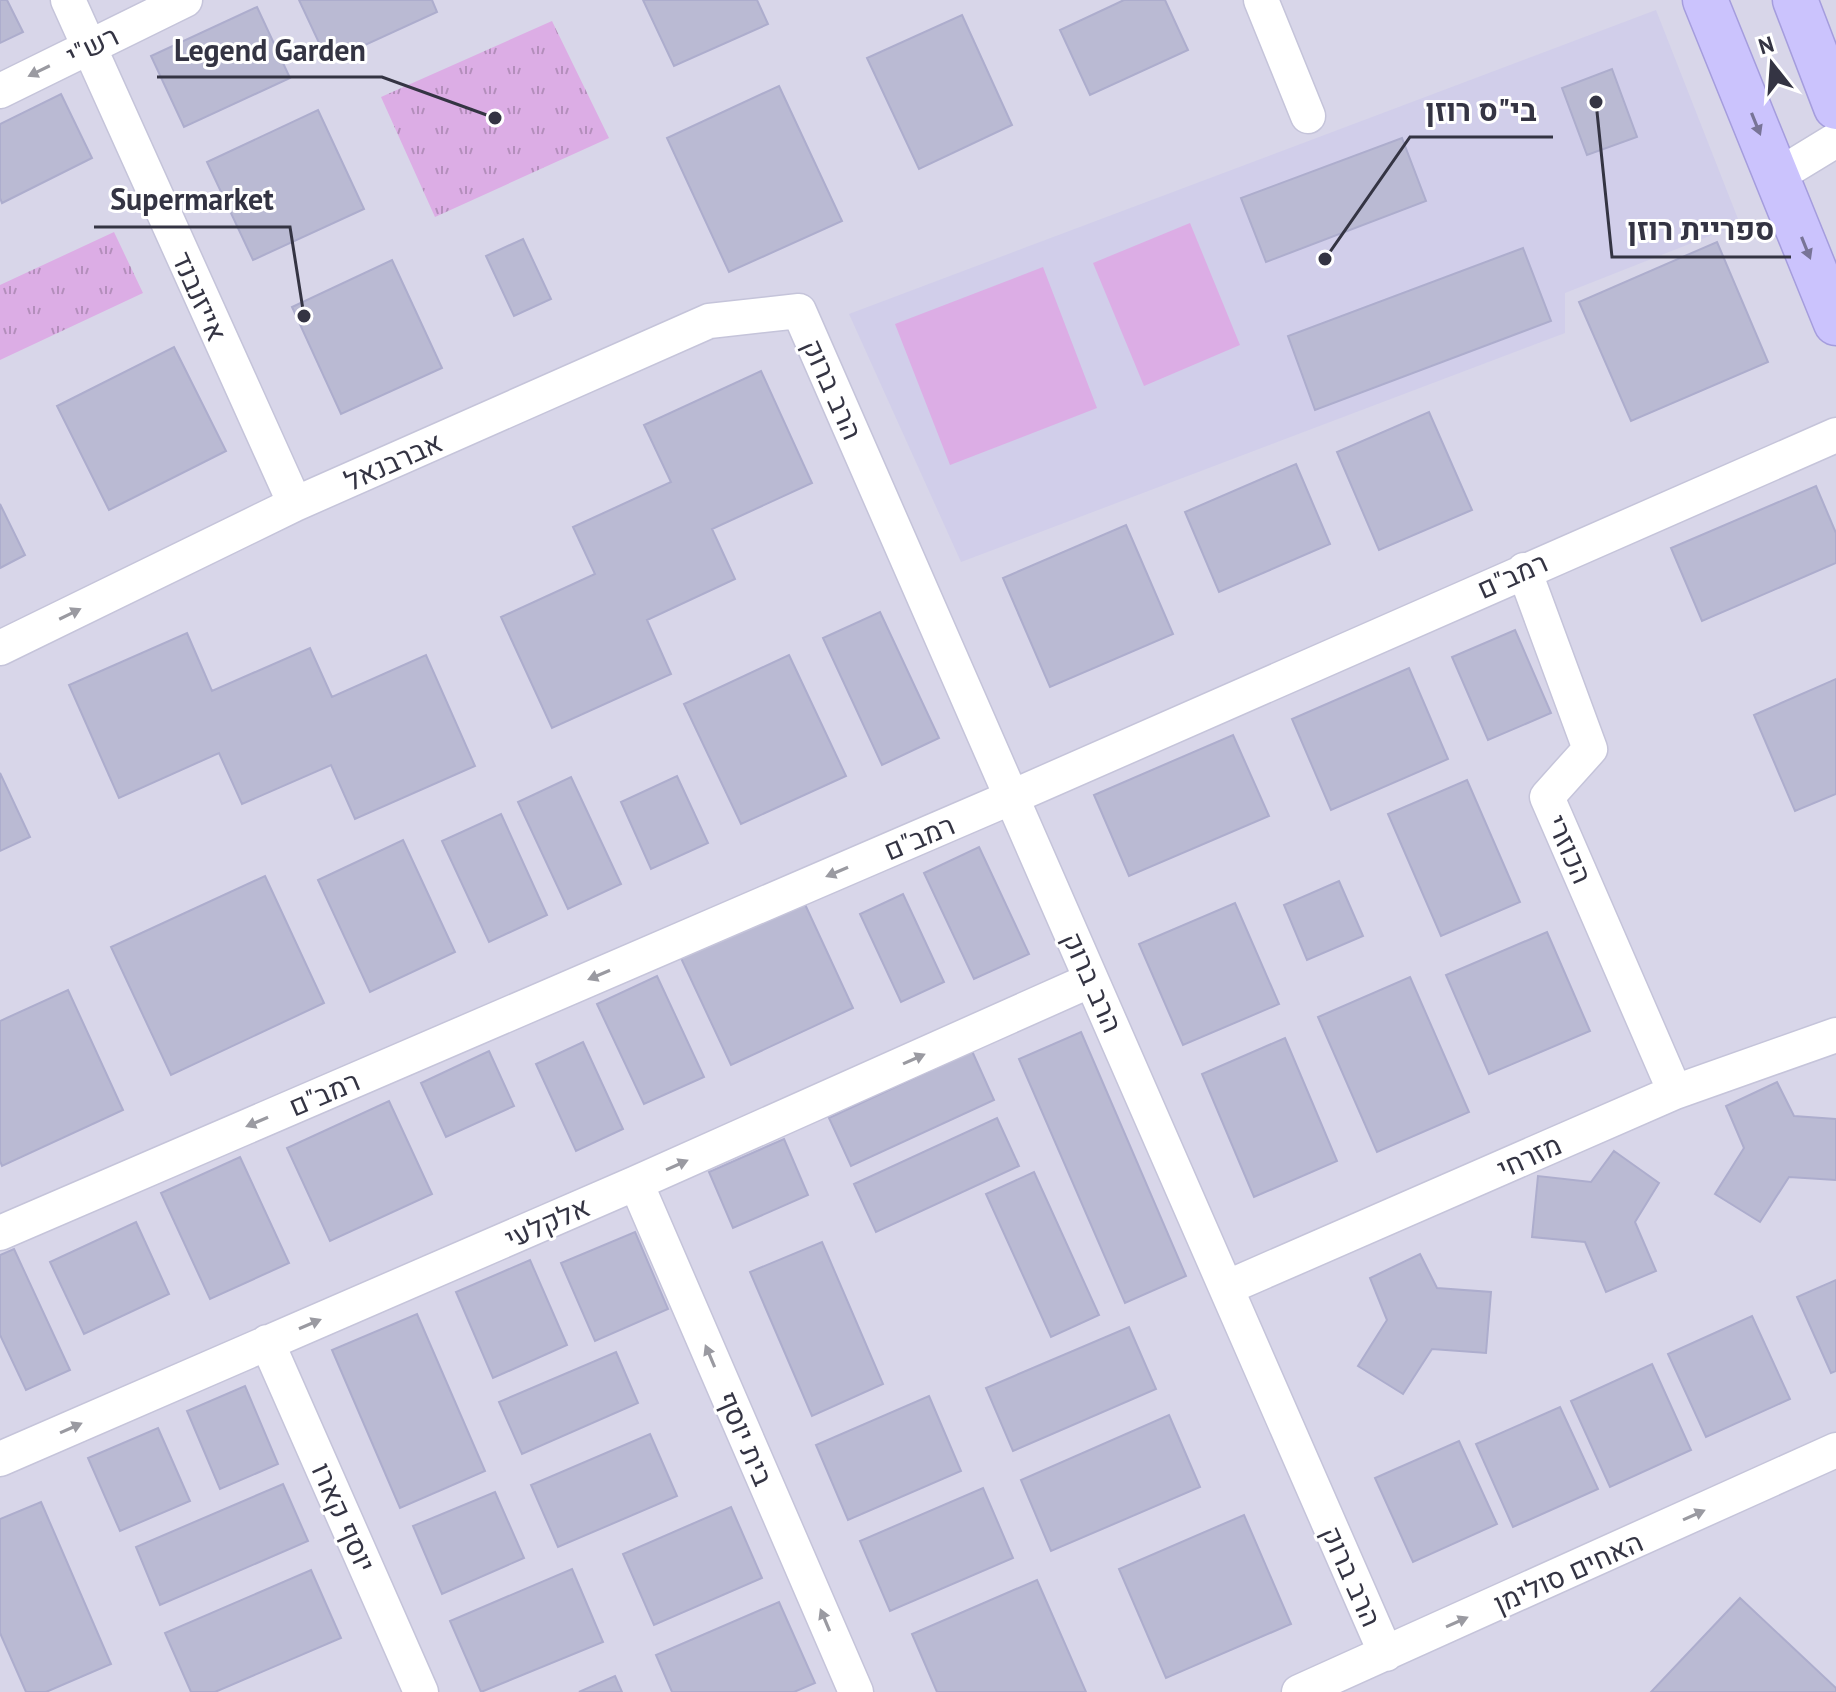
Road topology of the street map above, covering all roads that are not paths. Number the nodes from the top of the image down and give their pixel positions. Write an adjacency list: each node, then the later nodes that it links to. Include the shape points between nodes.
1 (68, 0): 6 (street, אייזנבנד)
2 (185, 0): 6 (street, רש"י)
3 (1261, 0): 10 (street)
4 (1705, 0): 13 (street, one-way to 13)
5 (1802, 18): 7 (street); 9 (street)
6 (87, 47): 8 (street, רש"י, one-way to 8); 17 (street, אייזנבנד)
7 (1836, 70)
8 (0, 91)
9 (1836, 107)
10 (1308, 116)
11 (1836, 140): 13 (street)
12 (1836, 172): 13 (street)
13 (1777, 176): 15 (street, one-way to 15)
14 (799, 311): 17 (street, אברבנאל, via 709,321); 20 (street, הרב ברוק)
15 (1836, 323)
16 (1836, 435): 18 (street, רמב"ם)
17 (295, 504): 19 (street, אברבנאל, one-way to 17)
18 (1524, 570): 20 (street, רמב"ם); 23 (street, הכוזרי, via 1590,749 1547,797)
19 (0, 648)
20 (1012, 797): 21 (street, הרב ברוק); 25 (street, רמב"ם, one-way to 25)
21 (1091, 980): 24 (street, אלקלעי, one-way to 21); 26 (street, הרב ברוק)
22 (1836, 1035): 23 (street, מזרחי)
23 (1675, 1092): 26 (street, מזרחי)
24 (636, 1183): 27 (street, אלקלעי, one-way to 24); 32 (street, בית יוסף, one-way to 24)
25 (0, 1233)
26 (1226, 1288): 30 (street, הרב ברוק)
27 (267, 1342): 29 (street, אלקלעי, one-way to 27); 31 (street, יוסף קארו)
28 (1836, 1450): 30 (street, האחים סולימן, one-way to 28)
29 (0, 1459)
30 (1386, 1654): 33 (street, האחים סולימן)
31 (421, 1692)
32 (856, 1692)
33 (1299, 1692)

